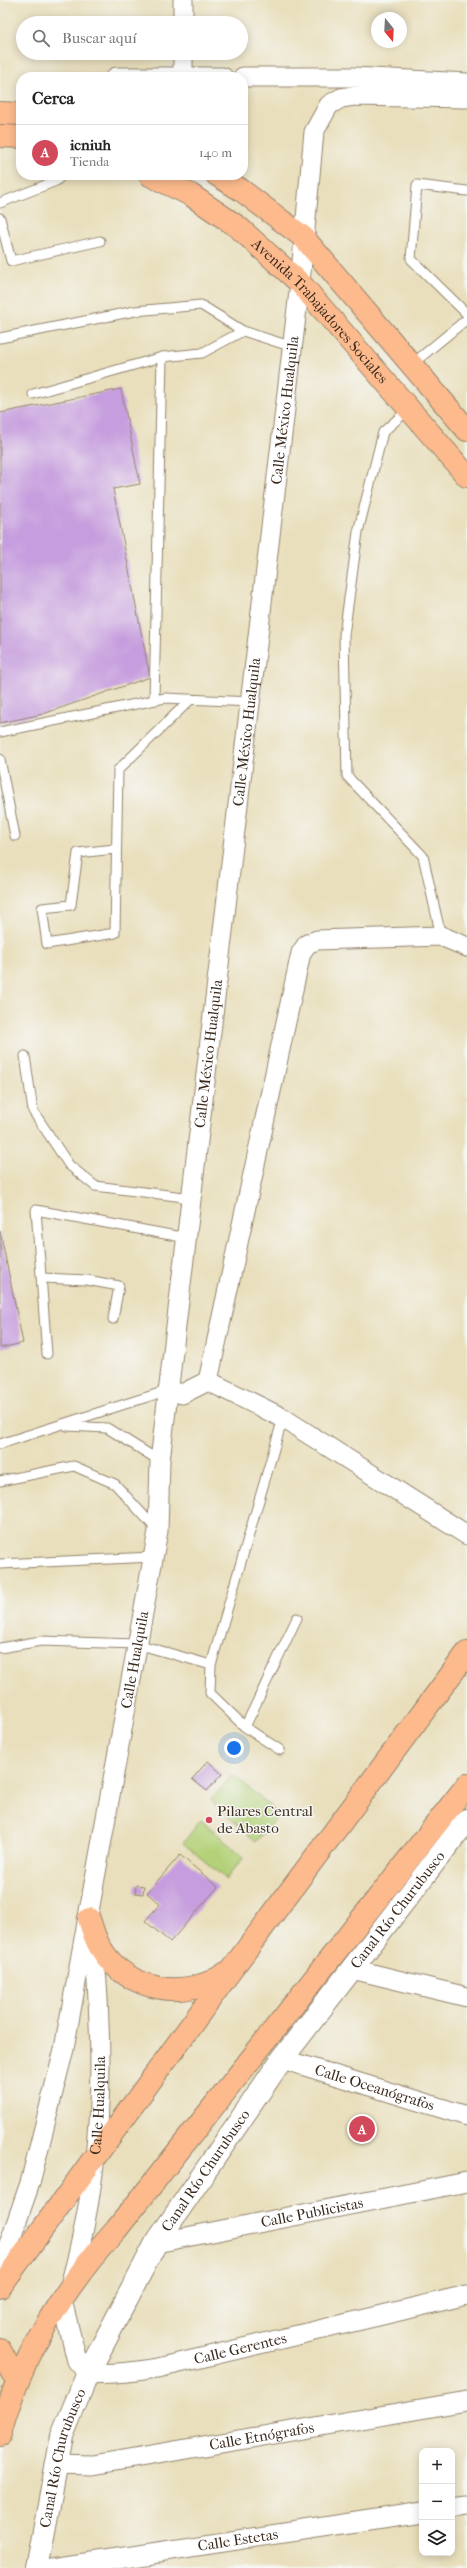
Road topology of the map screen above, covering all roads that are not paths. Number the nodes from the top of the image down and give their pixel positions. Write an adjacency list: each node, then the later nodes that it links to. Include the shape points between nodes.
1 (183, 0): 2 (street)
2 (183, 16)
3 (183, 60): 4 (street)
4 (182, 72)
5 (353, 77): 6 (street); 7 (street); 8 (street)
6 (248, 78)
7 (467, 83)
8 (354, 96): 9 (street, Calle México Hualquila); 18 (street, Calle México Hualquila, via 341,98 329,105 314,132)
9 (467, 98)
10 (0, 113): 11 (main road)
11 (16, 114)
12 (57, 180): 16 (lane)
13 (160, 180): 20 (main road, Avenida Trabajadores Sociales, via 191,195 238,227)
14 (225, 180): 18 (main road, Avenida Trabajadores Sociales)
15 (467, 191): 21 (lane, via 417,185 411,259)
16 (0, 203)
17 (0, 218): 19 (lane, via 11,261)
18 (302, 237): 20 (street, Calle México Hualquila); 27 (main road, Avenida Trabajadores Sociales)
19 (100, 241)
20 (300, 283): 25 (street, Calle México Hualquila); 29 (main road, Avenida Trabajadores Sociales)
21 (467, 314)
22 (467, 319): 27 (lane)
23 (244, 332): 24 (lane, via 201,305 135,311); 25 (lane); 26 (lane, via 202,353)
24 (0, 338)
25 (293, 347): 34 (street, Calle México Hualquila)
26 (162, 357): 28 (lane); 33 (lane)
27 (412, 365): 30 (main road, Avenida Trabajadores Sociales)
28 (33, 394)
29 (409, 409): 31 (main road, Avenida Trabajadores Sociales); 39 (lane, via 383,432 358,532 344,635 347,776 423,856)
30 (467, 430)
31 (467, 476)
32 (191, 699): 33 (lane); 34 (lane); 38 (lane, via 118,770)
33 (154, 700): 35 (lane)
34 (251, 702): 42 (street, Calle México Hualquila)
35 (0, 732)
36 (0, 759): 37 (lane)
37 (15, 836)
38 (115, 849): 38 (lane, via 115,933 47,944 42,908 71,905 78,853)
39 (440, 936): 40 (street); 47 (street, via 317,940 307,944 301,953)
40 (467, 947)
41 (24, 1056): 42 (lane, via 32,1111 69,1166 95,1186)
42 (192, 1198): 43 (street, Calle México Hualquila)
43 (187, 1238): 44 (lane, via 36,1210); 48 (street, Calle México Hualquila)
44 (42, 1278): 45 (lane, via 87,1280 119,1286); 46 (lane)
45 (112, 1319)
46 (47, 1354)
47 (208, 1381): 48 (street, via 182,1394); 49 (street)
48 (169, 1390): 50 (lane); 52 (street, Calle Hualquila)
49 (282, 1418): 55 (street); 62 (lane)
50 (63, 1426): 51 (lane); 52 (lane, via 107,1428)
51 (0, 1444)
52 (160, 1461): 54 (street, Calle Hualquila)
53 (0, 1481): 54 (lane, via 74,1466 115,1484)
54 (158, 1531): 56 (street, Calle Hualquila)
55 (467, 1535)
56 (153, 1557): 57 (lane); 59 (street, Calle Hualquila)
57 (0, 1564)
58 (297, 1618): 63 (lane)
59 (137, 1644): 60 (lane, via 41,1641); 62 (lane); 67 (street, Calle Hualquila)
60 (0, 1648)
61 (467, 1653): 68 (main road)
62 (211, 1665): 63 (lane, via 210,1693)
63 (245, 1727): 64 (lane)
64 (280, 1750)
65 (467, 1784): 78 (main road, Canal Río Churubusco)
66 (465, 1824): 69 (street, Canal Río Churubusco)
67 (88, 1923): 68 (main road, via 111,1963 122,1973 148,1986 163,1989 192,1988 207,1984); 73 (street, Calle Hualquila, via 94,1954 100,2044); 76 (street, Calle Hualquila, via 48,2118 30,2183)
68 (232, 1969): 73 (main road)
69 (352, 1969): 70 (street); 71 (street, Canal Río Churubusco)
70 (467, 1997)
71 (282, 2059): 72 (street, Calle Oceanógrafos); 75 (street, Canal Río Churubusco)
72 (467, 2116)
73 (95, 2157): 77 (main road); 78 (street, Calle Hualquila, via 85,2225)
74 (467, 2182): 75 (street, Calle Publicistas)
75 (156, 2243): 81 (street, Canal Río Churubusco)
76 (0, 2270)
77 (0, 2287)
78 (67, 2291): 81 (street, via 78,2361); 82 (main road, Canal Río Churubusco)
79 (467, 2295): 81 (street, Calle Gerentes, via 158,2368 128,2373)
80 (0, 2350): 82 (main road)
81 (88, 2373): 85 (street, Canal Río Churubusco, via 62,2436)
82 (17, 2382): 84 (main road, Canal Río Churubusco)
83 (467, 2401): 85 (street, Calle Etnógrafos, via 92,2465)
84 (0, 2434)
85 (55, 2464): 89 (street, Canal Río Churubusco)
86 (467, 2506): 87 (street)
87 (455, 2508)
88 (419, 2512): 90 (street, Calle Estetas)
89 (37, 2568)
90 (53, 2568)

